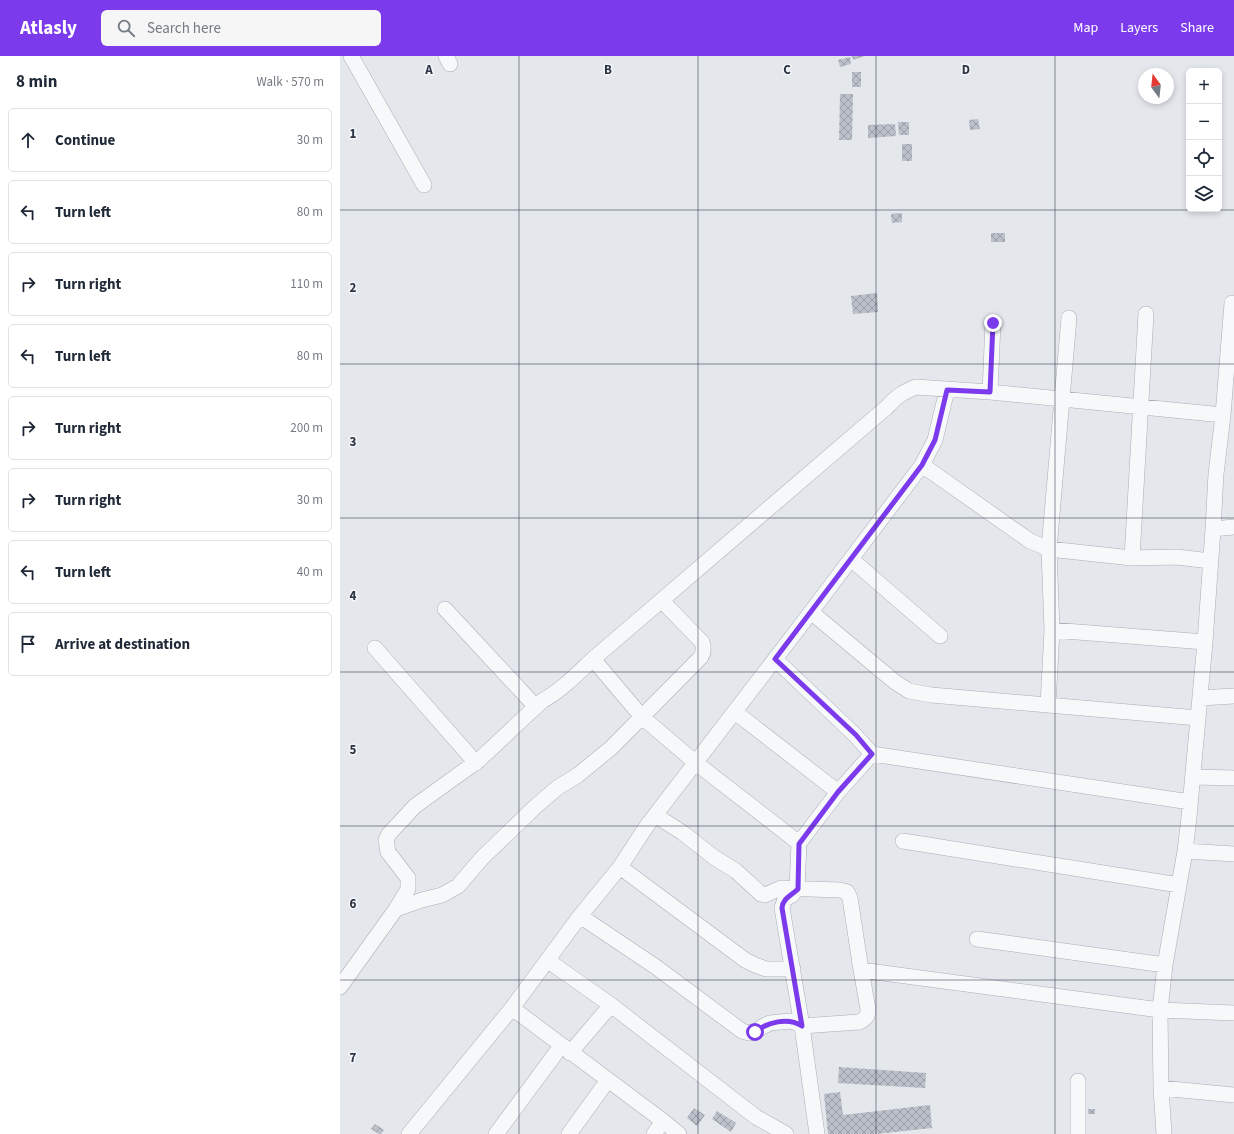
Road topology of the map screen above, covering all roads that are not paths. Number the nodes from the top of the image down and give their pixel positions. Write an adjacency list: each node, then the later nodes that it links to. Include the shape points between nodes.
1 (351, 56): 2 (street)
2 (424, 185)
3 (1232, 304): 11 (street)
4 (1146, 314): 10 (street)
5 (1069, 318): 9 (street)
6 (993, 323): 8 (street)
7 (947, 390): 8 (street); 12 (street, via 935,440); 19 (street, via 916,388 897,396)
8 (990, 392): 9 (street)
9 (1062, 399): 10 (street); 15 (street)
10 (1141, 406): 11 (street); 16 (street)
11 (1223, 414): 14 (street)
12 (922, 465): 15 (street, via 1030,541); 17 (street)
13 (1234, 527): 14 (street)
14 (1213, 529): 18 (street)
15 (1050, 549): 16 (street); 22 (street)
16 (1132, 558): 18 (street, via 1177,557)
17 (851, 559): 21 (street); 23 (street)
18 (1210, 561): 24 (street)
19 (662, 600): 26 (street); 33 (street, via 702,642 704,652)
20 (446, 609): 31 (street)
21 (811, 612): 27 (street); 30 (street, via 894,682 909,691)
22 (1052, 630): 24 (street); 30 (street)
23 (940, 636)
24 (1205, 642): 29 (street)
25 (375, 648): 36 (street)
26 (593, 659): 31 (street); 33 (street)
27 (775, 659): 32 (street); 35 (street, via 856,735)
28 (1234, 696): 29 (street)
29 (1200, 698): 34 (street)
30 (1048, 705): 34 (street)
31 (536, 707): 36 (street)
32 (735, 712): 37 (street); 40 (street)
33 (642, 717): 37 (street); 50 (street, via 595,762 536,806 482,858 458,886 442,895)
34 (1198, 718): 38 (street)
35 (872, 754): 40 (street); 41 (street)
36 (476, 763): 50 (street, via 415,806 389,834 386,840 388,852 408,878 408,889)
37 (696, 763): 42 (street); 44 (street)
38 (1193, 777): 39 (street); 41 (street)
39 (1234, 778)
40 (838, 792): 44 (street)
41 (1190, 802): 45 (street)
42 (655, 816): 47 (street); 49 (street, via 736,871 761,894 765,895 781,888)
43 (903, 841): 48 (street)
44 (799, 844): 49 (street)
45 (1185, 851): 46 (street); 48 (street)
46 (1234, 854)
47 (620, 866): 51 (street); 55 (street, via 755,966)
48 (1179, 886): 54 (street)
49 (798, 889): 55 (street, via 785,899 782,908); 56 (street, via 847,892)
50 (396, 909): 57 (street)
51 (580, 916): 53 (street); 62 (street, via 656,967 742,1031 755,1032 770,1023 790,1021)
52 (978, 939): 54 (street)
53 (547, 960): 58 (street); 59 (street)
54 (1165, 965): 60 (street)
55 (793, 968): 62 (street)
56 (861, 970): 60 (street); 62 (street, via 868,1009 865,1019 859,1022)
57 (340, 987)
58 (611, 1005): 63 (street); 74 (street, via 756,1117)
59 (512, 1008): 63 (street); 69 (street)
60 (1160, 1010): 61 (street); 66 (street)
61 (1234, 1013)
62 (802, 1026): 75 (street)
63 (566, 1049): 64 (street); 70 (street)
64 (608, 1080): 68 (street); 71 (street)
65 (1078, 1081): 76 (street)
66 (1161, 1088): 67 (street); 77 (street)
67 (1234, 1095)
68 (664, 1121): 72 (street); 73 (street)
69 (409, 1134)
70 (496, 1134)
71 (569, 1134)
72 (654, 1134)
73 (679, 1134)
74 (786, 1134)
75 (817, 1134)
76 (1078, 1134)
77 (1164, 1134)

